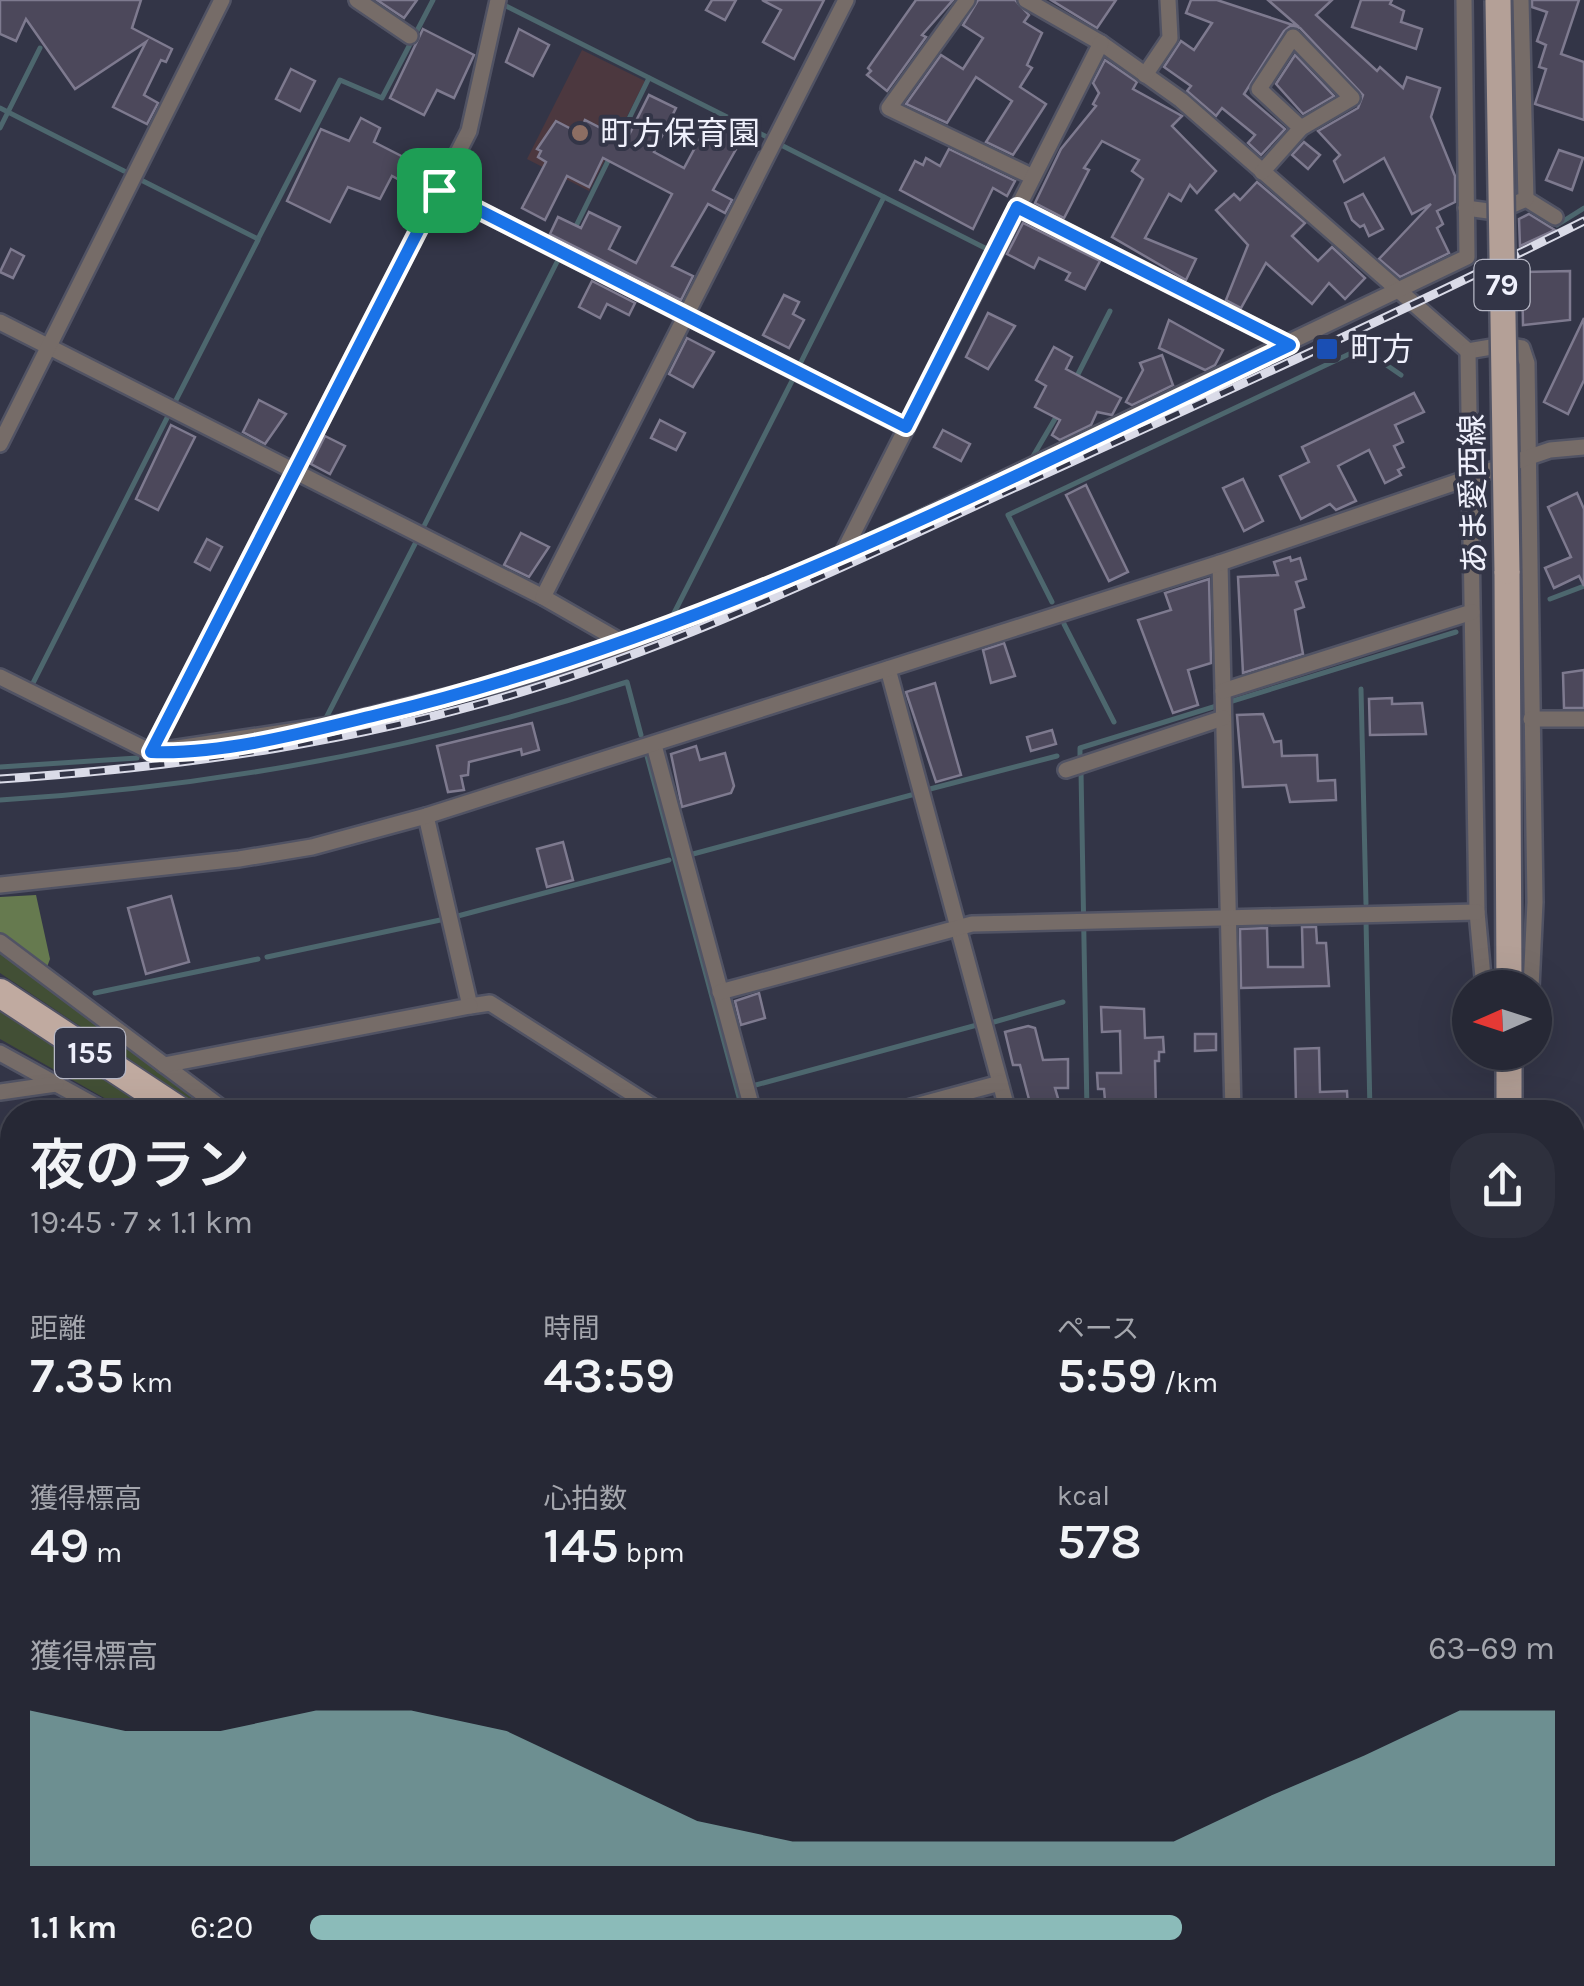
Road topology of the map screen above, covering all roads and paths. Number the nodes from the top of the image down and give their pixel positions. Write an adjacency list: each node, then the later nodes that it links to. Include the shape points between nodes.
1 (222, 0): 28 (street)
2 (357, 0): 11 (street)
3 (498, 0): 19 (street, via 469,131)
4 (846, 0): 25 (street)
5 (967, 0): 18 (street, via 889,108)
6 (1026, 0): 12 (street)
7 (1168, 0): 13 (street, via 1170,38)
8 (1464, 0): 15 (street)
9 (1498, 0): 56 (main road, あま愛西線 / 79, bridge)
10 (1521, 0): 14 (street)
11 (410, 36)
12 (1101, 43): 13 (street); 18 (street)
13 (1145, 75): 17 (street)
14 (1523, 86): 15 (street); 20 (street)
15 (1465, 88): 22 (street)
16 (1301, 128): 16 (street, via 1352,98 1293,37 1259,89); 17 (street)
17 (1262, 172): 24 (street)
18 (1032, 177): 21 (street)
19 (439, 190): 25 (street); 34 (street)
20 (1526, 200): 22 (street, via 1496,212); 23 (street)
21 (1017, 207): 27 (street); 30 (street)
22 (1466, 208): 24 (street, via 1467,257)
23 (1556, 218)
24 (1400, 292): 27 (street); 29 (street)
25 (686, 316): 30 (street); 38 (street)
26 (0, 322): 28 (street)
27 (1290, 345): 36 (street)
28 (48, 346): 31 (street); 34 (street)
29 (1468, 351): 33 (street, via 1522,348); 35 (street)
30 (906, 427): 36 (street)
31 (0, 444)
32 (1581, 451): 33 (street)
33 (1529, 460): 35 (street); 45 (street)
34 (296, 472): 38 (street); 47 (street)
35 (1472, 478): 37 (street); 39 (street)
36 (841, 556): 40 (street)
37 (1220, 564): 41 (street); 43 (street)
38 (543, 597): 40 (street)
39 (1472, 612): 43 (street); 51 (street)
40 (626, 644): 47 (street, via 509,682 337,724)
41 (888, 669): 46 (street); 53 (street)
42 (0, 677): 47 (street)
43 (1223, 705): 48 (street); 52 (street)
44 (1584, 718): 45 (street)
45 (1532, 719): 57 (street)
46 (654, 745): 49 (street); 59 (street)
47 (151, 752)
48 (1076, 767)
49 (426, 816): 50 (street, via 312,848); 60 (street)
50 (0, 885)
51 (1477, 912): 52 (street); 55 (street)
52 (1227, 916): 53 (street); 76 (street)
53 (958, 926): 59 (street); 67 (street)
54 (0, 942): 62 (street)
55 (1482, 970)
56 (1509, 970)
57 (1532, 970)
58 (0, 992): 70 (highway, 155)
59 (720, 992): 73 (street)
60 (470, 1006): 62 (street); 72 (street, via 490,1003)
61 (0, 1053): 66 (street)
62 (164, 1065): 71 (street)
63 (1500, 1070): 77 (street)
64 (1509, 1070): 78 (main road)
65 (1515, 1070): 79 (street)
66 (56, 1084): 68 (street); 69 (street)
67 (1000, 1084): 74 (street); 75 (street)
68 (0, 1092)
69 (85, 1100)
70 (162, 1100)
71 (211, 1100)
72 (642, 1100)
73 (750, 1100)
74 (938, 1100)
75 (1005, 1100)
76 (1233, 1100)
77 (1506, 1100)
78 (1508, 1100)
79 (1510, 1100)

